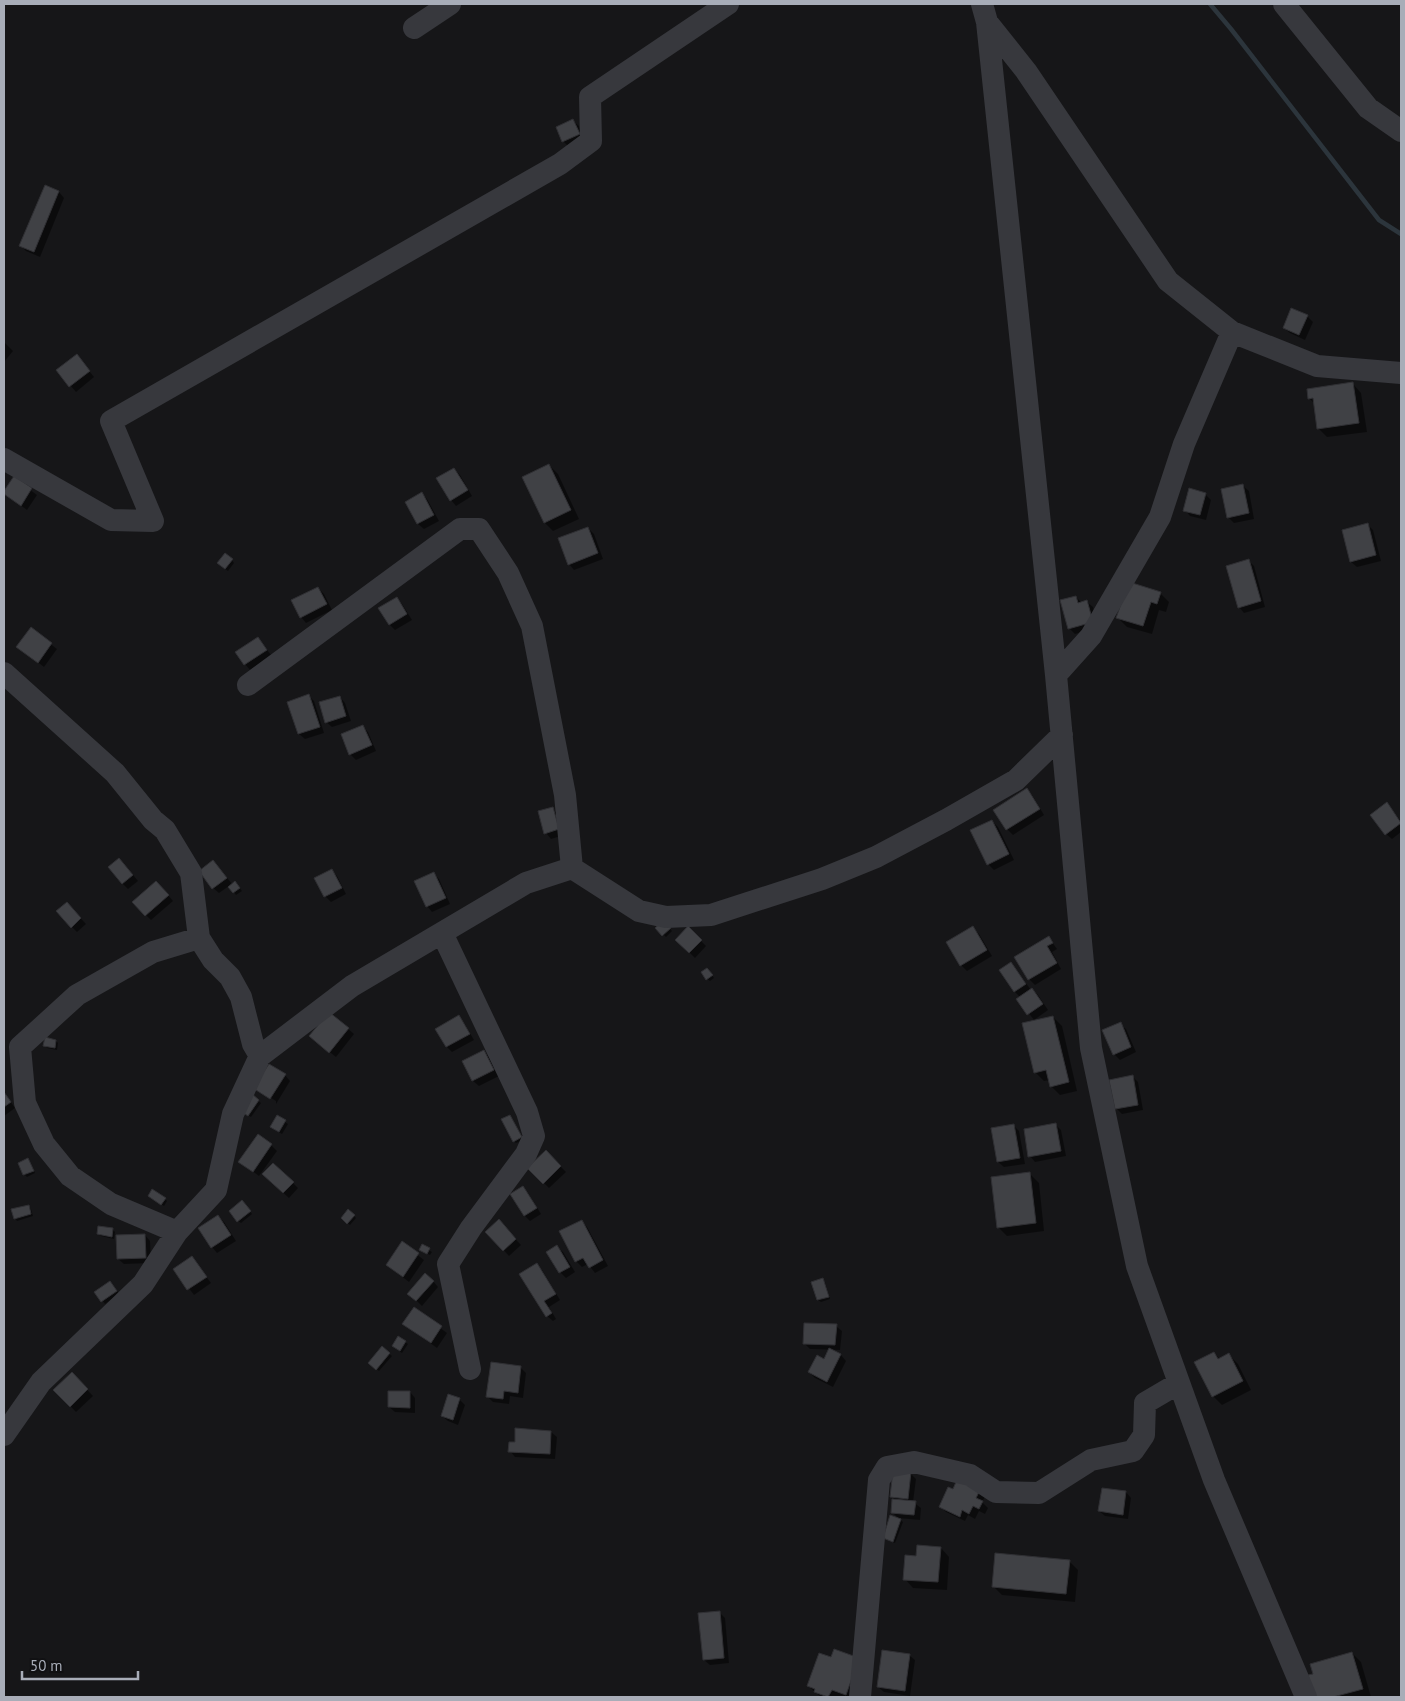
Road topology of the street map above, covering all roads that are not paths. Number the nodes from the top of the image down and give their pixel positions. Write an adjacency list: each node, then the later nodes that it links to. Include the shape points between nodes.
1 (450, 4): 5 (street)
2 (728, 4): 9 (street, via 590,97 592,141 560,164 111,420 153,520 111,520)
3 (1284, 4): 6 (street, via 1368,108)
4 (984, 13): 7 (street, via 1168,281); 11 (street)
5 (414, 28)
6 (1401, 131)
7 (1232, 332): 8 (street, via 1317,366); 11 (street, via 1184,444 1160,517 1091,636)
8 (1401, 373)
9 (4, 459)
10 (4, 673): 16 (street, via 115,772 153,820 165,830 191,873)
11 (1056, 675): 13 (street)
12 (248, 685): 14 (street, via 460,529 479,529 508,574 532,626 565,795)
13 (1062, 735): 14 (street, via 1016,780 876,857 822,879 711,915 666,917 639,910); 20 (street, via 1091,1048 1137,1266)
14 (572, 868): 15 (street, via 526,884)
15 (442, 933): 17 (street, via 352,986); 19 (street, via 527,1112 534,1136 526,1154 448,1264)
16 (199, 938): 17 (street, via 213,960 230,977 241,997 253,1044); 18 (street, via 153,952 77,994 20,1047 24,1104 44,1144 70,1176 111,1204)
17 (260, 1056): 18 (street, via 233,1114 216,1190)
18 (177, 1232): 21 (street, via 143,1284 41,1382)
19 (470, 1368)
20 (1179, 1383): 22 (street, via 1145,1403 1144,1435 1133,1451 1091,1460 1039,1493 996,1492 970,1476 914,1462 887,1467 879,1480); 23 (street, via 1214,1480)
21 (4, 1435)
22 (860, 1697)
23 (1306, 1697)

